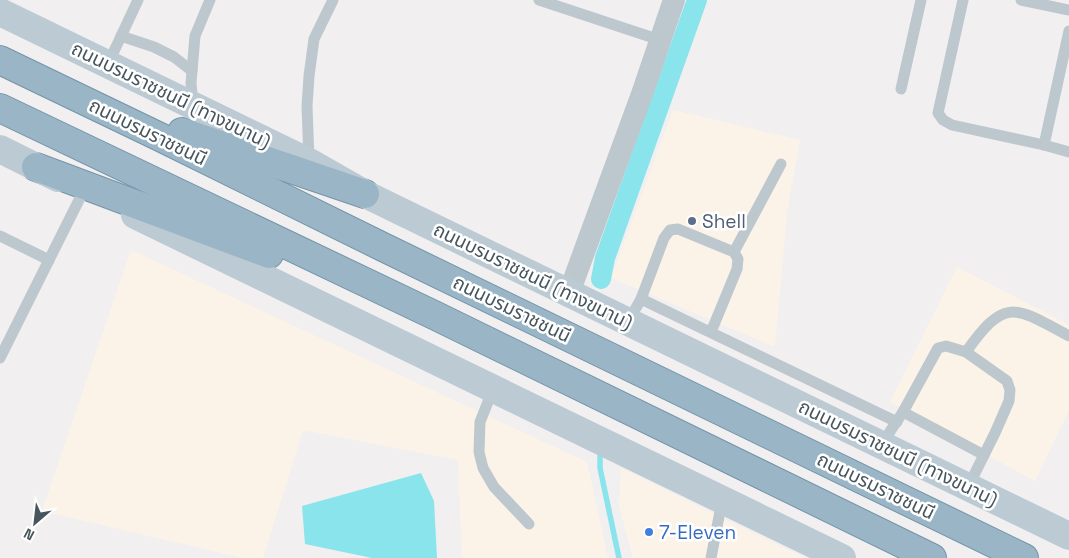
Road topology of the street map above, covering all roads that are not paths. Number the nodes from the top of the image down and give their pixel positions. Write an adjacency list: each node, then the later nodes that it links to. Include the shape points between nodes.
1 (138, 0): 12 (lane)
2 (210, 0): 16 (lane, via 195,36)
3 (333, 0): 24 (lane, via 314,39 311,58 307,106)
4 (538, 0): 13 (lane)
5 (674, 0): 13 (street)
6 (921, 0): 17 (lane)
7 (963, 0): 21 (lane, via 938,112 952,125)
8 (1022, 0): 9 (lane)
9 (1069, 10)
10 (0, 12): 15 (main road, ถนนบรมราชชนนี (ทางขนาน))
11 (1069, 30): 21 (lane)
12 (121, 36): 15 (lane); 16 (lane, via 154,47)
13 (660, 40): 32 (street)
14 (0, 60): 18 (highway, ถนนบรมราชชนนี)
15 (108, 64): 19 (main road, ถนนบรมราชชนนี (ทางขนาน))
16 (192, 71): 19 (lane)
17 (901, 88)
18 (60, 90): 28 (highway); 51 (highway, ถนนบรมราชชนนี)
19 (193, 106): 24 (main road, ถนนบรมราชชนนี (ทางขนาน))
20 (0, 108): 34 (highway)
21 (1044, 145): 23 (lane)
22 (0, 149): 26 (main road)
23 (1069, 152)
24 (309, 162): 28 (main road, ถนนบรมราชชนนี (ทางขนาน))
25 (781, 164): 30 (lane)
26 (36, 167): 27 (main road); 34 (highway)
27 (84, 190): 31 (lane); 40 (main road)
28 (365, 194): 32 (main road, ถนนบรมราชชนนี (ทางขนาน))
29 (0, 236): 31 (lane)
30 (734, 252): 33 (lane, via 678,228 670,230); 36 (lane, via 738,259 737,269)
31 (49, 260): 39 (lane)
32 (569, 293): 35 (main road, ถนนบรมราชชนนี (ทางขนาน))
33 (641, 299): 35 (lane); 36 (lane)
34 (434, 315): 50 (highway)
35 (628, 322): 42 (main road, ถนนบรมราชชนนี (ทางขนาน))
36 (711, 332): 41 (lane)
37 (1069, 336): 38 (lane, via 1029,314 1010,311 990,321)
38 (966, 352): 41 (lane, via 946,346 938,348); 43 (lane, via 1007,381 1010,390 1009,401)
39 (0, 358)
40 (493, 389): 45 (main road); 46 (lane, via 480,422 479,452 483,468 494,487)
41 (900, 417): 42 (lane); 43 (lane)
42 (881, 445): 44 (main road, ถนนบรมราชชนนี (ทางขนาน))
43 (984, 455): 44 (lane)
44 (968, 487): 47 (main road, ถนนบรมราชชนนี (ทางขนาน))
45 (722, 500): 48 (main road); 49 (lane)
46 (529, 524)
47 (1069, 536)
48 (833, 556)
49 (711, 558)
50 (932, 558)
51 (1024, 558)

